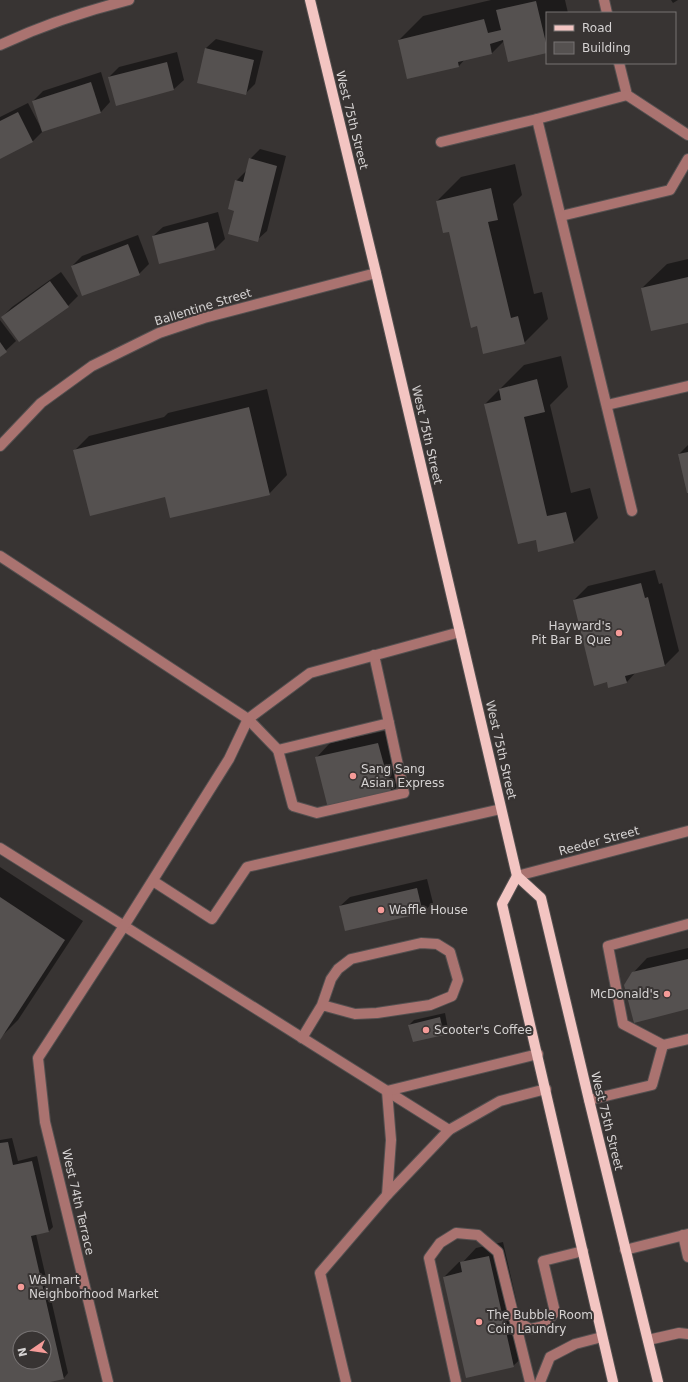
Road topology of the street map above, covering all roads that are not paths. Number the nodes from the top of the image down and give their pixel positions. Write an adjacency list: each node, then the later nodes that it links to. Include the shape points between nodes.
1 (129, 0): 5 (street, via 25,33)
2 (310, 0): 13 (main road, West 75th Street)
3 (604, 0): 4 (street)
4 (607, 12)
5 (0, 45)
6 (620, 64): 7 (street)
7 (627, 94): 8 (street); 9 (street)
8 (537, 119): 10 (street); 12 (street)
9 (688, 135)
10 (441, 142)
11 (688, 159): 12 (street, via 670,190)
12 (561, 216): 15 (street)
13 (376, 273): 16 (street, Ballentine Street, via 204,318 159,333 92,366 41,403); 19 (main road, West 75th Street)
14 (688, 386): 15 (street)
15 (607, 406): 17 (street)
16 (0, 446)
17 (632, 511)
18 (0, 556): 21 (street)
19 (460, 632): 20 (street); 24 (main road, West 75th Street)
20 (374, 655): 21 (street, via 310,673); 22 (street)
21 (248, 720): 23 (street); 28 (street, West 74th Terrace, via 229,759)
22 (389, 723): 23 (street); 23 (street, via 404,793 317,813 293,806)
23 (278, 750)
24 (501, 809): 27 (main road, West 75th Street); 28 (street, via 247,867 212,919)
25 (688, 831): 27 (street, Reeder Street)
26 (0, 848): 30 (street)
27 (517, 876): 35 (main road, via 502,904); 38 (main road, West 75th Street, via 541,898)
28 (153, 881): 30 (street, West 74th Terrace)
29 (688, 924): 34 (street, via 608,946 623,1024)
30 (124, 926): 32 (street); 49 (street, West 74th Terrace, via 38,1058 45,1122)
31 (322, 1005): 31 (street, via 355,1014 377,1013 430,1005 452,996 458,980 450,952 437,944 421,943 351,959 338,969 331,979); 32 (street)
32 (302, 1038): 37 (street)
33 (688, 1039): 34 (street)
34 (663, 1045): 38 (street, via 652,1085)
35 (538, 1054): 36 (main road); 37 (street)
36 (546, 1089): 39 (street, via 500,1100); 43 (main road)
37 (387, 1091): 39 (street); 40 (street, via 390,1140)
38 (588, 1100): 42 (main road, West 75th Street)
39 (449, 1130): 40 (street)
40 (387, 1195): 50 (street, via 320,1273)
41 (685, 1235): 42 (street); 44 (street)
42 (625, 1250): 48 (main road, West 75th Street)
43 (583, 1251): 45 (street, via 543,1261 555,1312 543,1326 530,1329); 47 (main road)
44 (688, 1257)
45 (514, 1319): 51 (street, via 498,1252 478,1235 456,1233 440,1243 429,1258); 52 (street)
46 (688, 1334): 48 (street, via 679,1333)
47 (602, 1336): 53 (street, via 575,1344 550,1357); 54 (main road)
48 (648, 1340): 55 (main road, West 75th Street)
49 (105, 1381)
50 (346, 1382)
51 (456, 1382)
52 (530, 1382)
53 (540, 1382)
54 (613, 1382)
55 (658, 1382)

